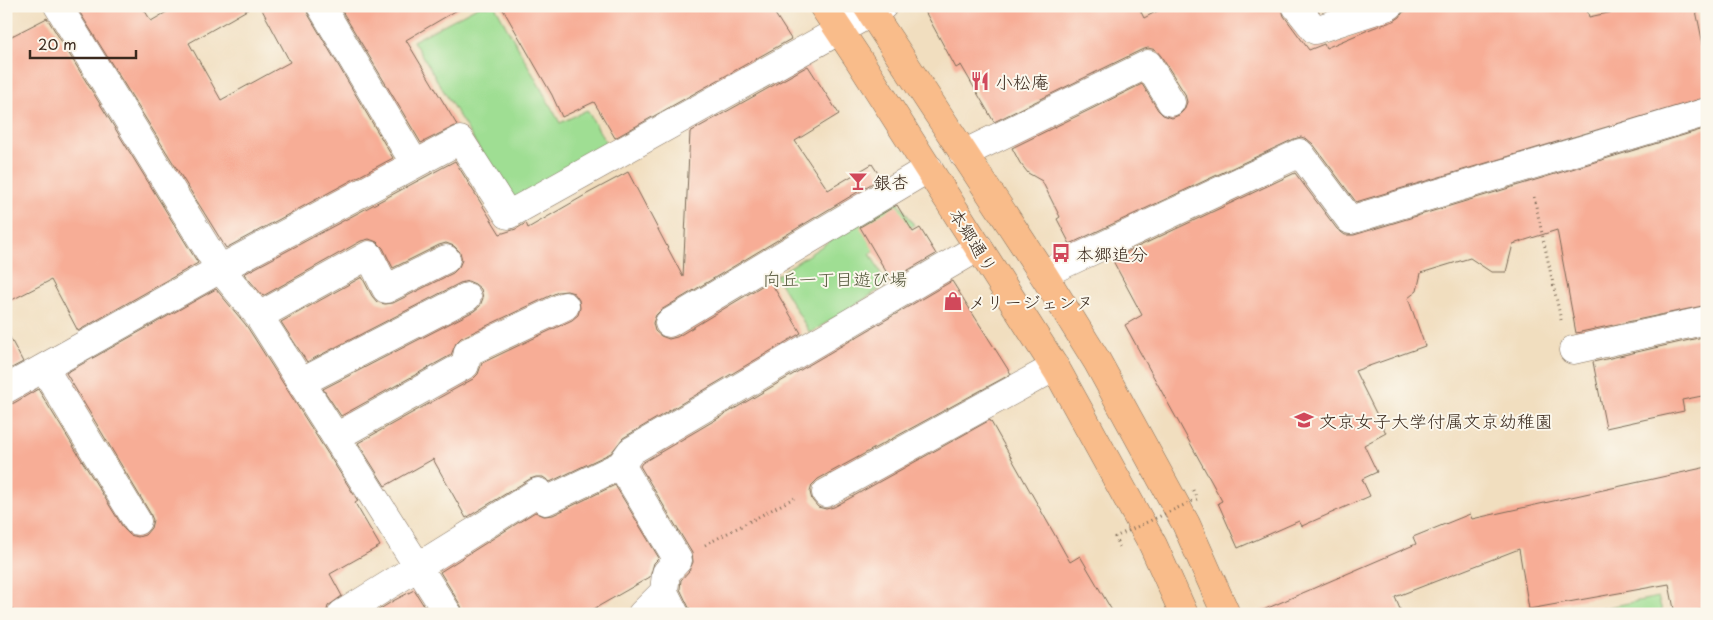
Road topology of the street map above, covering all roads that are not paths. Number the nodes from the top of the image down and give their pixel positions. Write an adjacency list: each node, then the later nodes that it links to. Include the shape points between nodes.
1 (58, 6): 15 (street)
2 (321, 6): 11 (street)
3 (823, 6): 7 (main road, 本郷通り)
4 (1296, 6): 5 (street, via 1315,30)
5 (1388, 6)
6 (874, 8): 7 (street); 10 (main road)
7 (839, 30): 11 (street, via 508,215 460,140); 12 (main road, 本郷通り)
8 (1170, 102): 10 (street, via 1148,64)
9 (1707, 112): 16 (street, via 1350,220 1300,153)
10 (963, 154): 16 (main road)
11 (415, 164): 15 (street)
12 (929, 168): 13 (main road, 本郷通り); 21 (street)
13 (979, 247): 23 (main road, 本郷通り); 28 (street, via 631,451)
14 (446, 259): 19 (street, via 386,289 369,255)
15 (220, 269): 19 (street); 24 (street)
16 (1043, 274): 37 (main road, via 1097,361 1186,524)
17 (467, 297): 25 (street)
18 (565, 306): 27 (street, via 468,352 465,365)
19 (259, 316): 25 (street)
20 (1707, 320): 22 (street)
21 (669, 323)
22 (1573, 350)
23 (1055, 367): 29 (street); 36 (main road, 本郷通り, via 1153,545)
24 (44, 368): 26 (street); 30 (street)
25 (302, 382): 27 (street)
26 (6, 389)
27 (336, 437): 31 (street)
28 (622, 465): 31 (street, via 546,501 538,492); 32 (street, via 678,560 666,573)
29 (826, 493)
30 (137, 521)
31 (417, 566): 33 (street); 34 (street)
32 (670, 603): 35 (street)
33 (342, 614)
34 (448, 614)
35 (642, 614)
36 (1184, 614)
37 (1226, 614)

